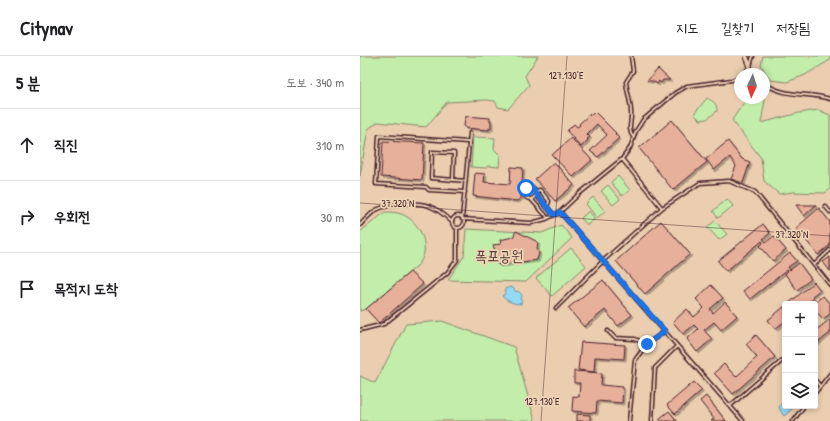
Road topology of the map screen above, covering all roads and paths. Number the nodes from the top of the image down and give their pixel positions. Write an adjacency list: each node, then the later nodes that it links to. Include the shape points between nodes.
1 (631, 56): 9 (lane, via 633,70 626,82 631,111 630,133)
2 (746, 56): 4 (street)
3 (753, 56): 4 (lane)
4 (750, 66)
5 (734, 79): 9 (lane, via 687,86 643,120)
6 (770, 86): 7 (lane, via 782,92)
7 (830, 99)
8 (470, 133): 10 (lane)
9 (633, 138): 11 (lane)
10 (469, 142): 13 (lane); 15 (lane, via 379,136 376,184)
11 (622, 159): 20 (lane); 21 (lane)
12 (452, 180): 12 (lane, via 430,178 432,152 454,154); 13 (lane)
13 (466, 181): 15 (lane)
14 (536, 191): 16 (lane); 17 (lane, via 531,187 524,190 524,196); 19 (lane, via 540,190 549,201)
15 (465, 192): 25 (lane)
16 (536, 194): 17 (lane); 19 (lane)
17 (531, 199): 24 (lane)
18 (825, 206): 22 (lane)
19 (547, 207): 23 (lane)
20 (662, 208): 30 (lane); 31 (lane, via 700,183 728,181 754,192)
21 (560, 212): 23 (lane); 30 (lane)
22 (830, 212)
23 (554, 215): 24 (lane)
24 (548, 218): 25 (lane, via 531,223)
25 (462, 219): 26 (lane, via 455,217); 28 (lane, via 464,224)
26 (452, 222): 27 (lane, via 428,205 407,203 376,210); 28 (lane)
27 (360, 225)
28 (457, 229): 34 (lane, via 457,260 447,273 384,324)
29 (830, 250): 31 (lane)
30 (603, 261): 33 (lane); 36 (lane)
31 (814, 265): 32 (lane)
32 (830, 284)
33 (556, 308)
34 (360, 330)
35 (608, 331): 37 (lane, via 615,338 635,339)
36 (665, 331): 37 (lane); 38 (lane)
37 (647, 344): 46 (lane, via 635,360)
38 (677, 346): 44 (lane); 47 (lane, via 655,368)
39 (782, 361): 44 (lane)
40 (830, 374): 42 (lane)
41 (818, 384): 42 (lane)
42 (820, 386): 43 (lane)
43 (818, 388)
44 (730, 406): 48 (lane)
45 (802, 409): 49 (lane)
46 (629, 421)
47 (652, 421)
48 (743, 421)
49 (793, 421)

